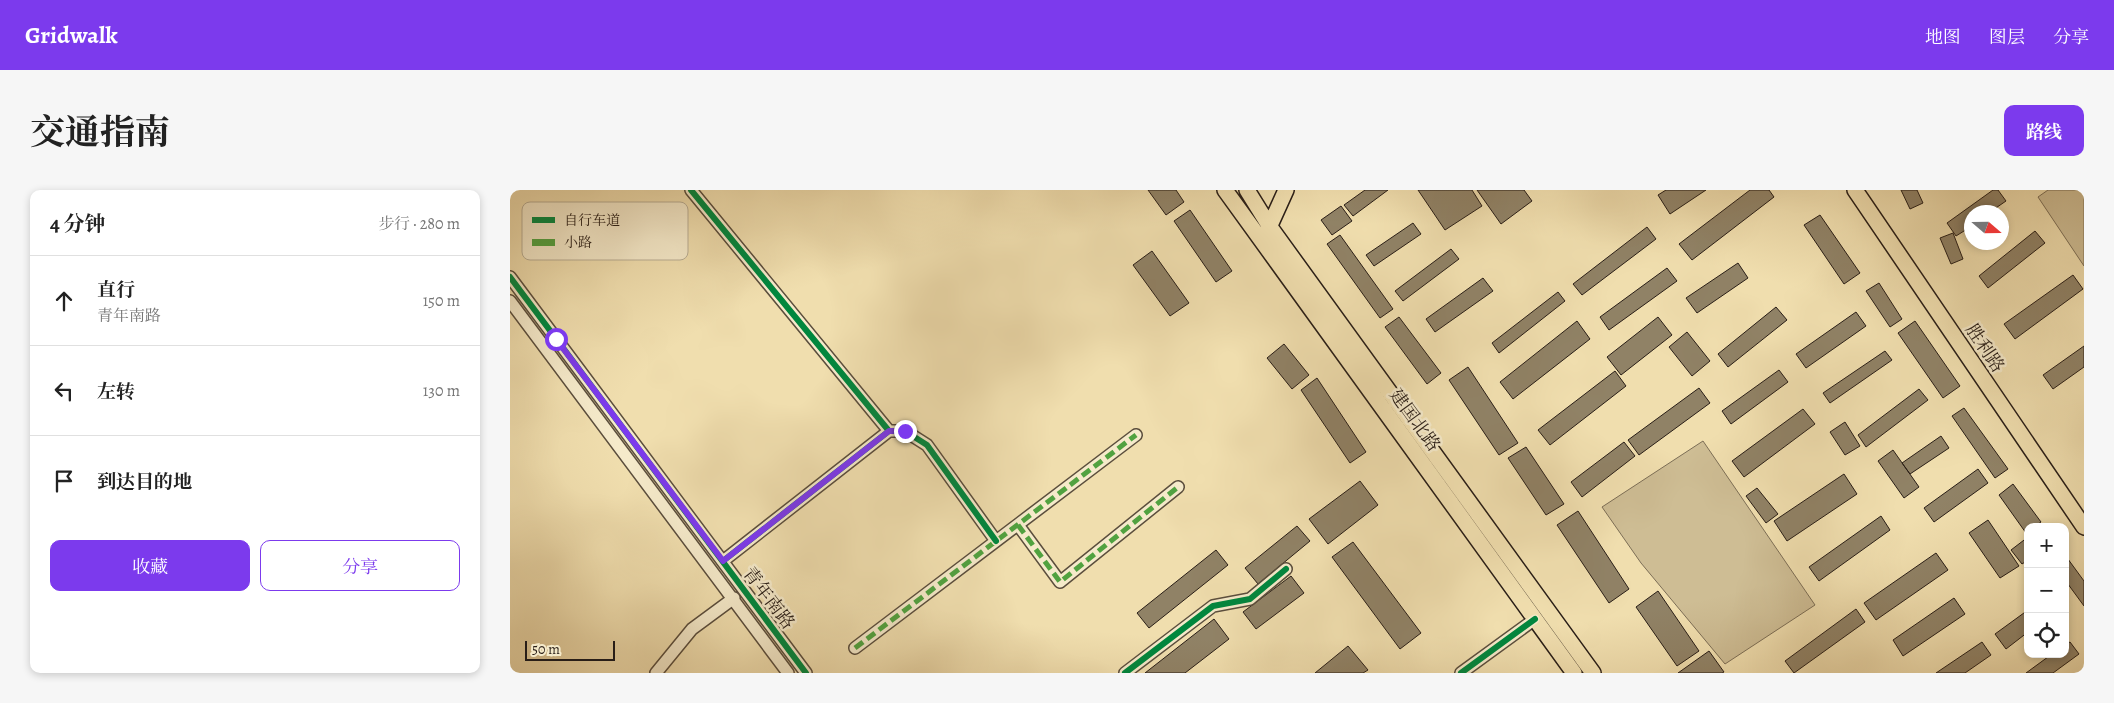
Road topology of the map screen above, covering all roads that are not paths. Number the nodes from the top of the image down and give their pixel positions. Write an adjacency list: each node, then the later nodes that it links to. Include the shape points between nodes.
1 (691, 190): 9 (street)
2 (1225, 190): 6 (main road, 建国北路)
3 (1246, 190): 6 (main road, 建国北路)
4 (1286, 190): 6 (main road)
5 (1855, 190): 13 (main road, 胜利路)
6 (1266, 233): 18 (main road, 建国北路); 26 (main road, 建国北路)
7 (510, 277): 15 (street, 青年南路)
8 (510, 301): 17 (street)
9 (889, 431): 14 (street, via 905,431 926,445); 15 (street)
10 (1136, 435): 12 (street)
11 (1178, 487): 12 (street, via 1060,582)
12 (1018, 524): 14 (street)
13 (2084, 527)
14 (996, 541): 19 (street)
15 (723, 561): 22 (street, 青年南路)
16 (1286, 569): 23 (street, via 1250,599 1213,606)
17 (734, 598): 20 (street, via 692,629); 21 (street)
18 (1535, 619): 24 (street); 25 (main road, 建国北路)
19 (855, 648)
20 (656, 673)
21 (788, 673)
22 (806, 673)
23 (1126, 673)
24 (1461, 673)
25 (1574, 673)
26 (1593, 673)

